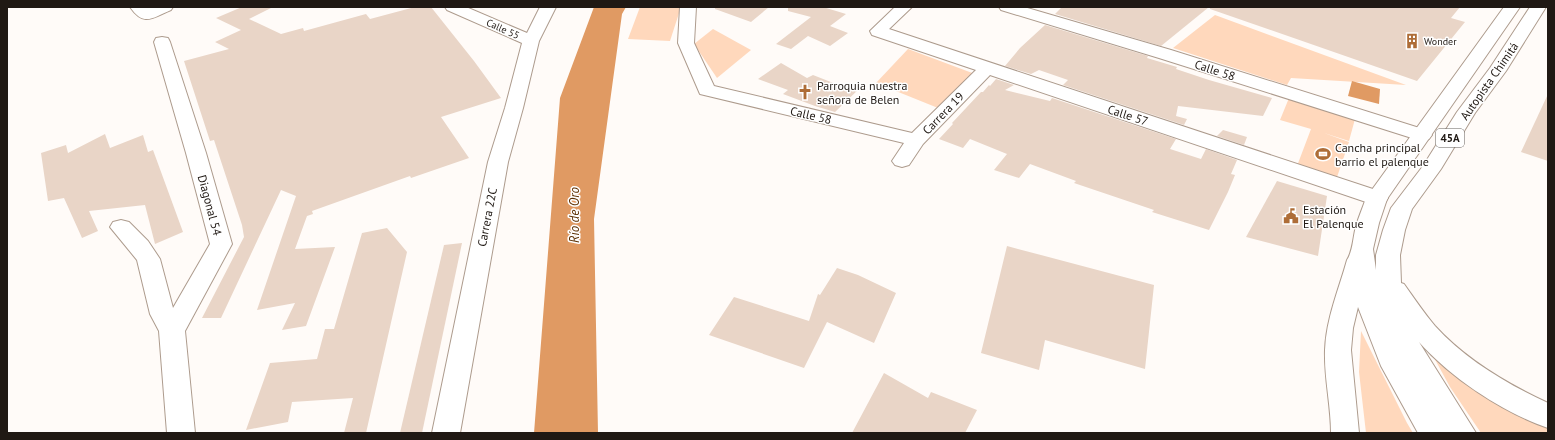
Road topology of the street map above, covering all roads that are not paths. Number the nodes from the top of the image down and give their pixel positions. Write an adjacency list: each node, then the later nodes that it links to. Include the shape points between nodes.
1 (165, 7): 9 (main road)
2 (453, 7): 10 (main road, Calle 55)
3 (548, 7): 10 (main road, Carrera 22C)
4 (688, 7): 14 (main road, Calle 58, via 686,43 706,90)
5 (904, 7): 12 (main road, Calle 57, via 878,31)
6 (1007, 7): 13 (main road, Calle 58)
7 (1512, 7): 13 (main road, Autopista Chimitá / 45A)
8 (1538, 7): 19 (main road, Autopista Chimitá / 45A, via 1498,71 1466,112 1431,169 1402,208 1388,254)
9 (142, 11)
10 (531, 41): 23 (main road, Carrera 22C, via 498,162)
11 (162, 42): 20 (main road, Diagonal 54, via 221,244)
12 (987, 68): 14 (main road, Carrera 19); 16 (main road, Calle 57)
13 (1422, 135): 16 (main road, Autopista Chimitá / 45A)
14 (916, 140): 15 (main road, Carrera 19)
15 (902, 161)
16 (1377, 198): 18 (main road, Autopista Chimitá / 45A)
17 (121, 227): 20 (main road, via 148,259 162,314)
18 (1362, 249): 24 (main road, via 1343,315 1338,349 1346,418); 25 (main road, Autopista Chimitá / 45A, via 1369,305 1380,337)
19 (1388, 278): 21 (main road, via 1411,314 1431,338 1458,363 1487,384); 26 (main road, Autopista Chimitá / 45A, via 1393,309 1409,348)
20 (172, 331): 22 (main road)
21 (1548, 416)
22 (181, 433)
23 (446, 433)
24 (1345, 433)
25 (1433, 433)
26 (1462, 433)

